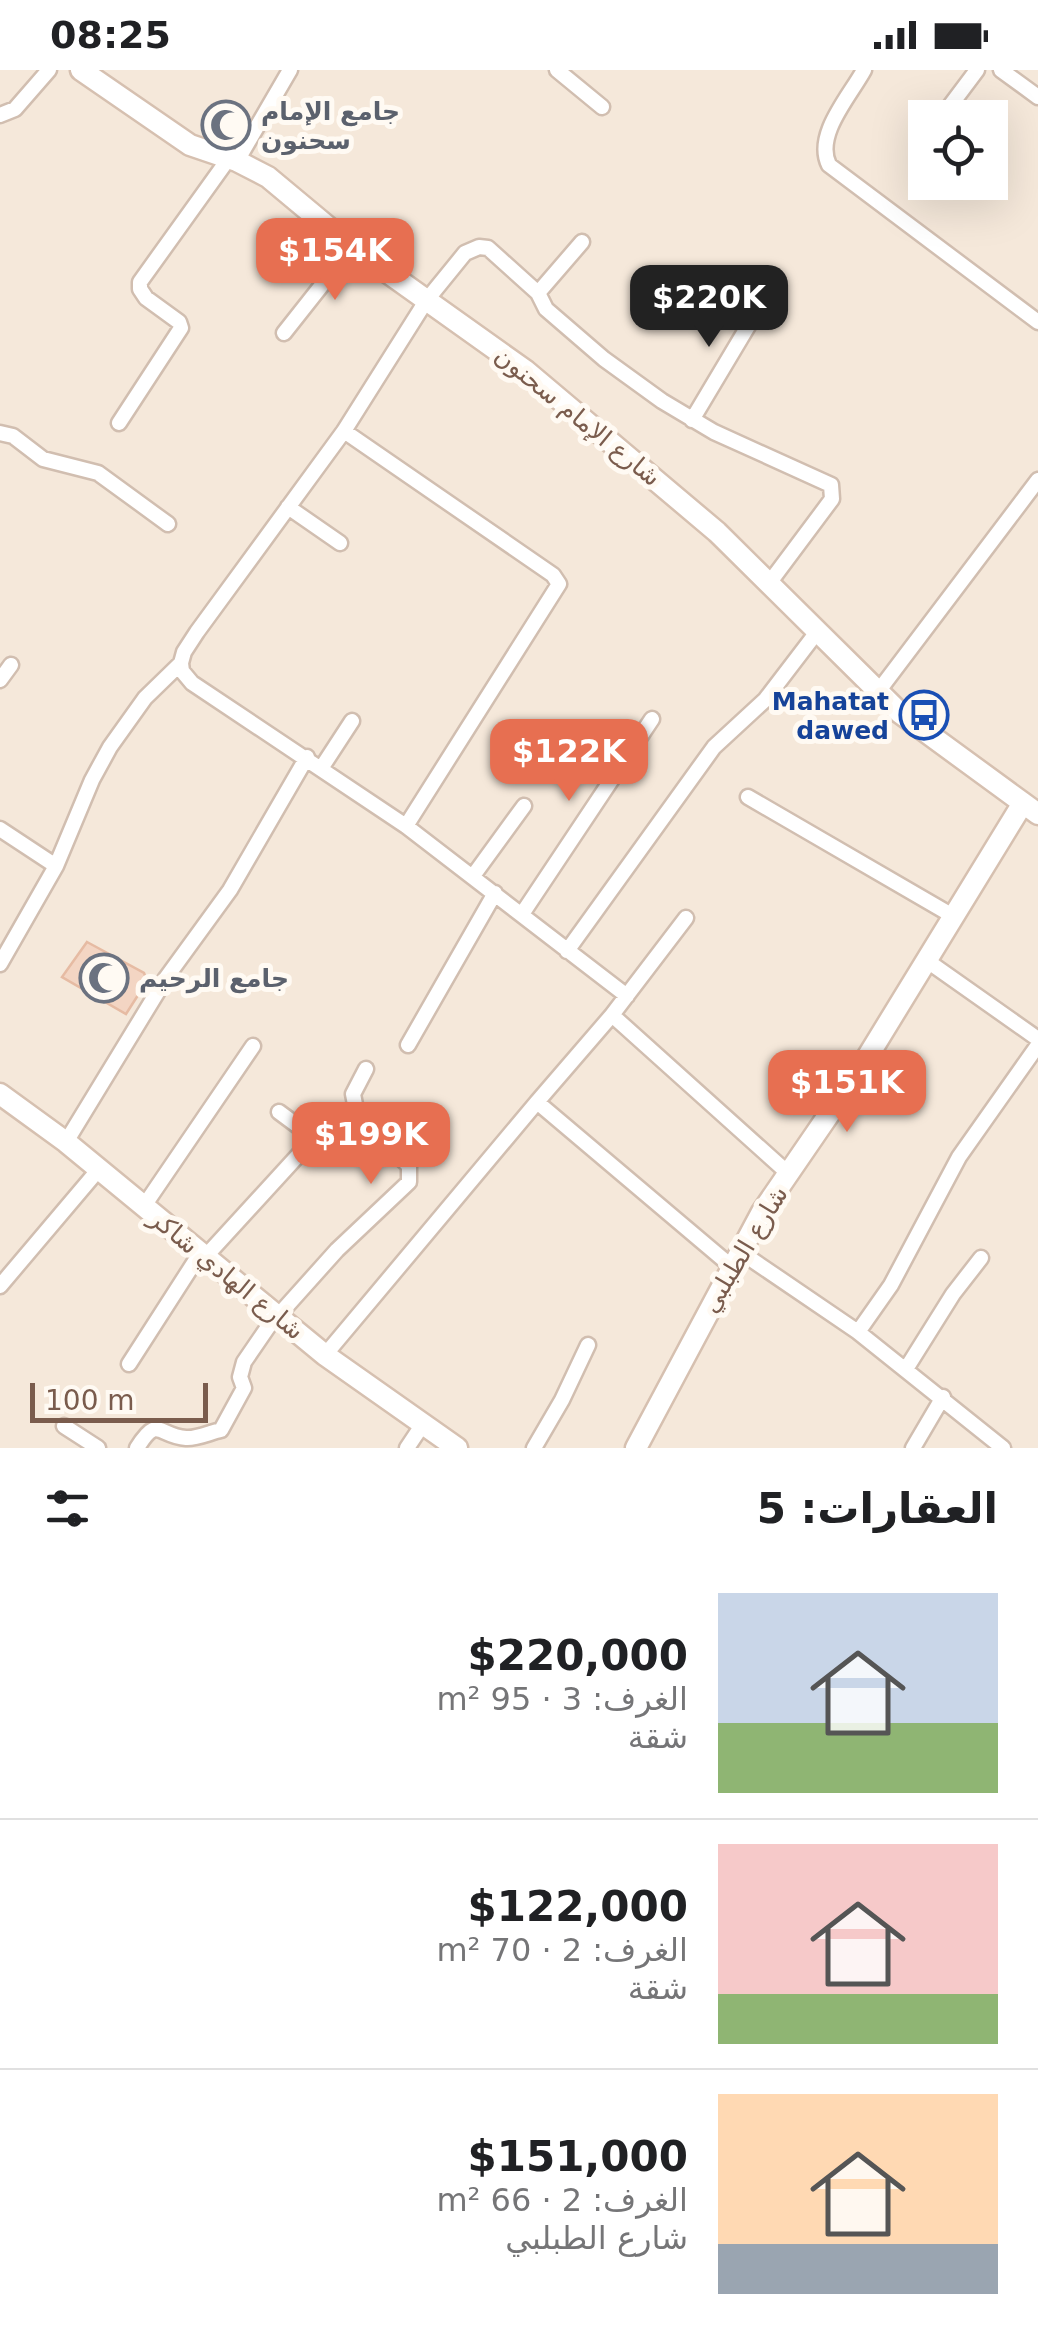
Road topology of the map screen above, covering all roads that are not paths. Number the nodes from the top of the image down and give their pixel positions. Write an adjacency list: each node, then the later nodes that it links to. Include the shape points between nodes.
1 (49, 70): 11 (street, via 15,109)
2 (81, 70): 12 (street, شارع الإمام سحنون, via 184,141)
3 (290, 70): 12 (street)
4 (557, 70): 10 (street)
5 (864, 70): 18 (street, via 827,136 829,165)
6 (977, 70): 9 (street)
7 (1000, 70): 8 (street)
8 (1038, 97)
9 (954, 100)
10 (602, 107)
11 (0, 115)
12 (233, 159): 14 (street, شارع الإمام سحنون, via 274,182); 21 (street, via 140,282 144,296 181,328)
13 (582, 242): 15 (street)
14 (352, 247): 16 (street, شارع الإمام سحنون); 19 (street)
15 (538, 293): 16 (street, via 482,246 465,253); 20 (street, via 604,359)
16 (426, 301): 22 (street); 28 (street, شارع الإمام سحنون, via 526,371)
17 (763, 301): 20 (street)
18 (1038, 322)
19 (284, 333)
20 (692, 420): 28 (street, via 833,488 832,499)
21 (119, 422)
22 (344, 431): 25 (street); 41 (street, via 559,584)
23 (0, 433): 26 (street, via 44,459 98,473)
24 (1038, 480): 33 (street)
25 (288, 506): 27 (street); 30 (street)
26 (168, 524)
27 (340, 543)
28 (770, 582): 29 (street, شارع الإمام سحنون)
29 (817, 632): 33 (street, شارع الإمام سحنون); 49 (street, via 765,700 714,747)
30 (181, 663): 36 (street, via 192,683); 43 (street, via 120,730)
31 (11, 666): 32 (street)
32 (0, 680)
33 (877, 694): 40 (street, شارع الإمام سحنون)
34 (652, 719): 46 (street)
35 (352, 721): 37 (street)
36 (307, 758): 37 (street); 61 (street)
37 (322, 768): 41 (street)
38 (748, 797): 47 (street)
39 (524, 806): 44 (street)
40 (1030, 808): 47 (street, شارع الطبلبي)
41 (406, 826): 44 (street)
42 (0, 829): 43 (street)
43 (56, 866): 51 (street)
44 (474, 876): 45 (street)
45 (495, 893): 46 (street); 54 (street)
46 (522, 914): 49 (street)
47 (953, 916): 50 (street, شارع الطبلبي)
48 (686, 918): 52 (street)
49 (568, 951): 52 (street)
50 (926, 960): 56 (street); 63 (street, شارع الطبلبي)
51 (0, 964)
52 (627, 996): 53 (street)
53 (612, 1015): 59 (street); 63 (street)
54 (408, 1044)
55 (253, 1046): 64 (street)
56 (1037, 1047): 70 (street, via 953,1168)
57 (366, 1069): 69 (street, via 353,1094 357,1115 408,1166 409,1182)
58 (0, 1094): 61 (street, شارع الهادي شاكر)
59 (537, 1102): 66 (street); 72 (street)
60 (279, 1112): 65 (street, via 314,1138)
61 (66, 1142): 62 (street, شارع الهادي شاكر)
62 (99, 1169): 64 (street, شارع الهادي شاكر); 68 (street)
63 (789, 1174): 66 (street, شارع الطبلبي)
64 (144, 1206): 65 (street, شارع الهادي شاكر)
65 (204, 1254): 69 (street, شارع الهادي شاكر); 73 (street)
66 (735, 1258): 70 (street); 84 (street, شارع الطبلبي)
67 (981, 1258): 74 (street)
68 (0, 1286)
69 (279, 1316): 72 (street, شارع الهادي شاكر); 78 (street, via 244,1362 244,1388 220,1430)
70 (858, 1332): 74 (street)
71 (588, 1345): 83 (street)
72 (326, 1355): 76 (street, شارع الهادي شاكر)
73 (129, 1364)
74 (906, 1369): 75 (street)
75 (943, 1397): 85 (street); 86 (street)
76 (422, 1424): 81 (street); 82 (street, شارع الهادي شاكر)
77 (64, 1426): 79 (street)
78 (187, 1443): 80 (street, via 158,1427)
79 (98, 1448)
80 (137, 1448)
81 (407, 1448)
82 (457, 1448)
83 (534, 1448)
84 (636, 1448)
85 (913, 1448)
86 (1003, 1448)

